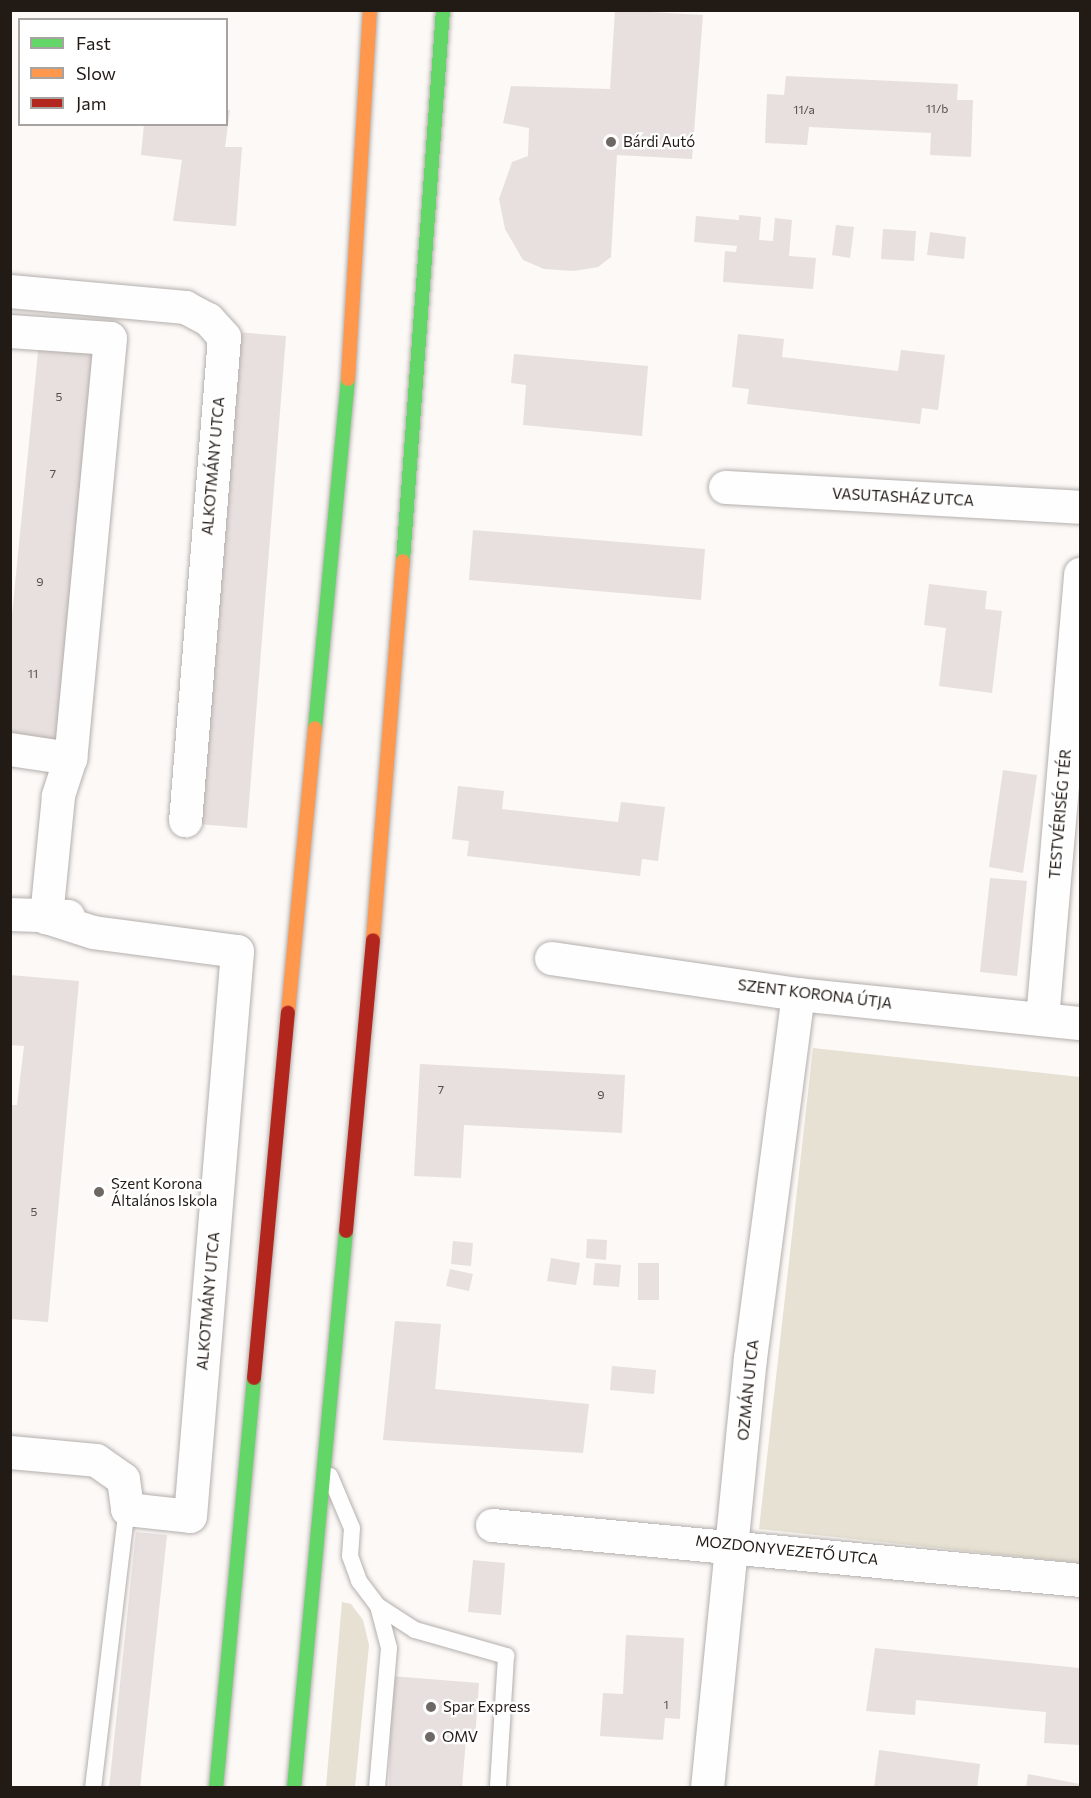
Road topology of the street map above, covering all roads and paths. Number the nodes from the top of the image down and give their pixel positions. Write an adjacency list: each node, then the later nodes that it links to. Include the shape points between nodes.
1 (370, 10): 25 (main road, via 356,288)
2 (443, 10): 18 (main road, via 384,827 368,963)
3 (10, 291): 10 (street, ALKOTMÁNY UTCA, via 185,307 208,319 224,337)
4 (10, 331): 9 (street, via 110,338)
5 (725, 487): 6 (street, VASUTASHÁZ UTCA)
6 (1080, 507)
7 (1080, 574): 15 (street, TESTVÉRISÉG TÉR)
8 (10, 748): 9 (street)
9 (70, 758): 12 (street, via 58,796)
10 (185, 820)
11 (10, 914): 12 (street)
12 (46, 917): 19 (street, ALKOTMÁNY UTCA, via 102,922 237,951 190,1516)
13 (551, 958): 14 (street, SZENT KORONA ÚTJA)
14 (798, 994): 15 (street, SZENT KORONA ÚTJA); 21 (street, OZMÁN UTCA, via 750,1358)
15 (1042, 1019): 16 (street, SZENT KORONA ÚTJA)
16 (1080, 1023)
17 (10, 1452): 19 (street, via 96,1460 123,1479)
18 (327, 1470): 23 (lane, via 352,1528 350,1556 359,1581); 26 (main road)
19 (127, 1509): 24 (lane)
20 (492, 1525): 21 (street, MOZDONYVEZETŐ UTCA)
21 (734, 1544): 22 (street, MOZDONYVEZETŐ UTCA); 29 (street, OZMÁN UTCA)
22 (1080, 1580)
23 (378, 1606): 27 (lane, via 389,1648); 28 (lane, via 416,1630 506,1656)
24 (93, 1788)
25 (216, 1788)
26 (294, 1788)
27 (377, 1788)
28 (498, 1788)
29 (707, 1788)

